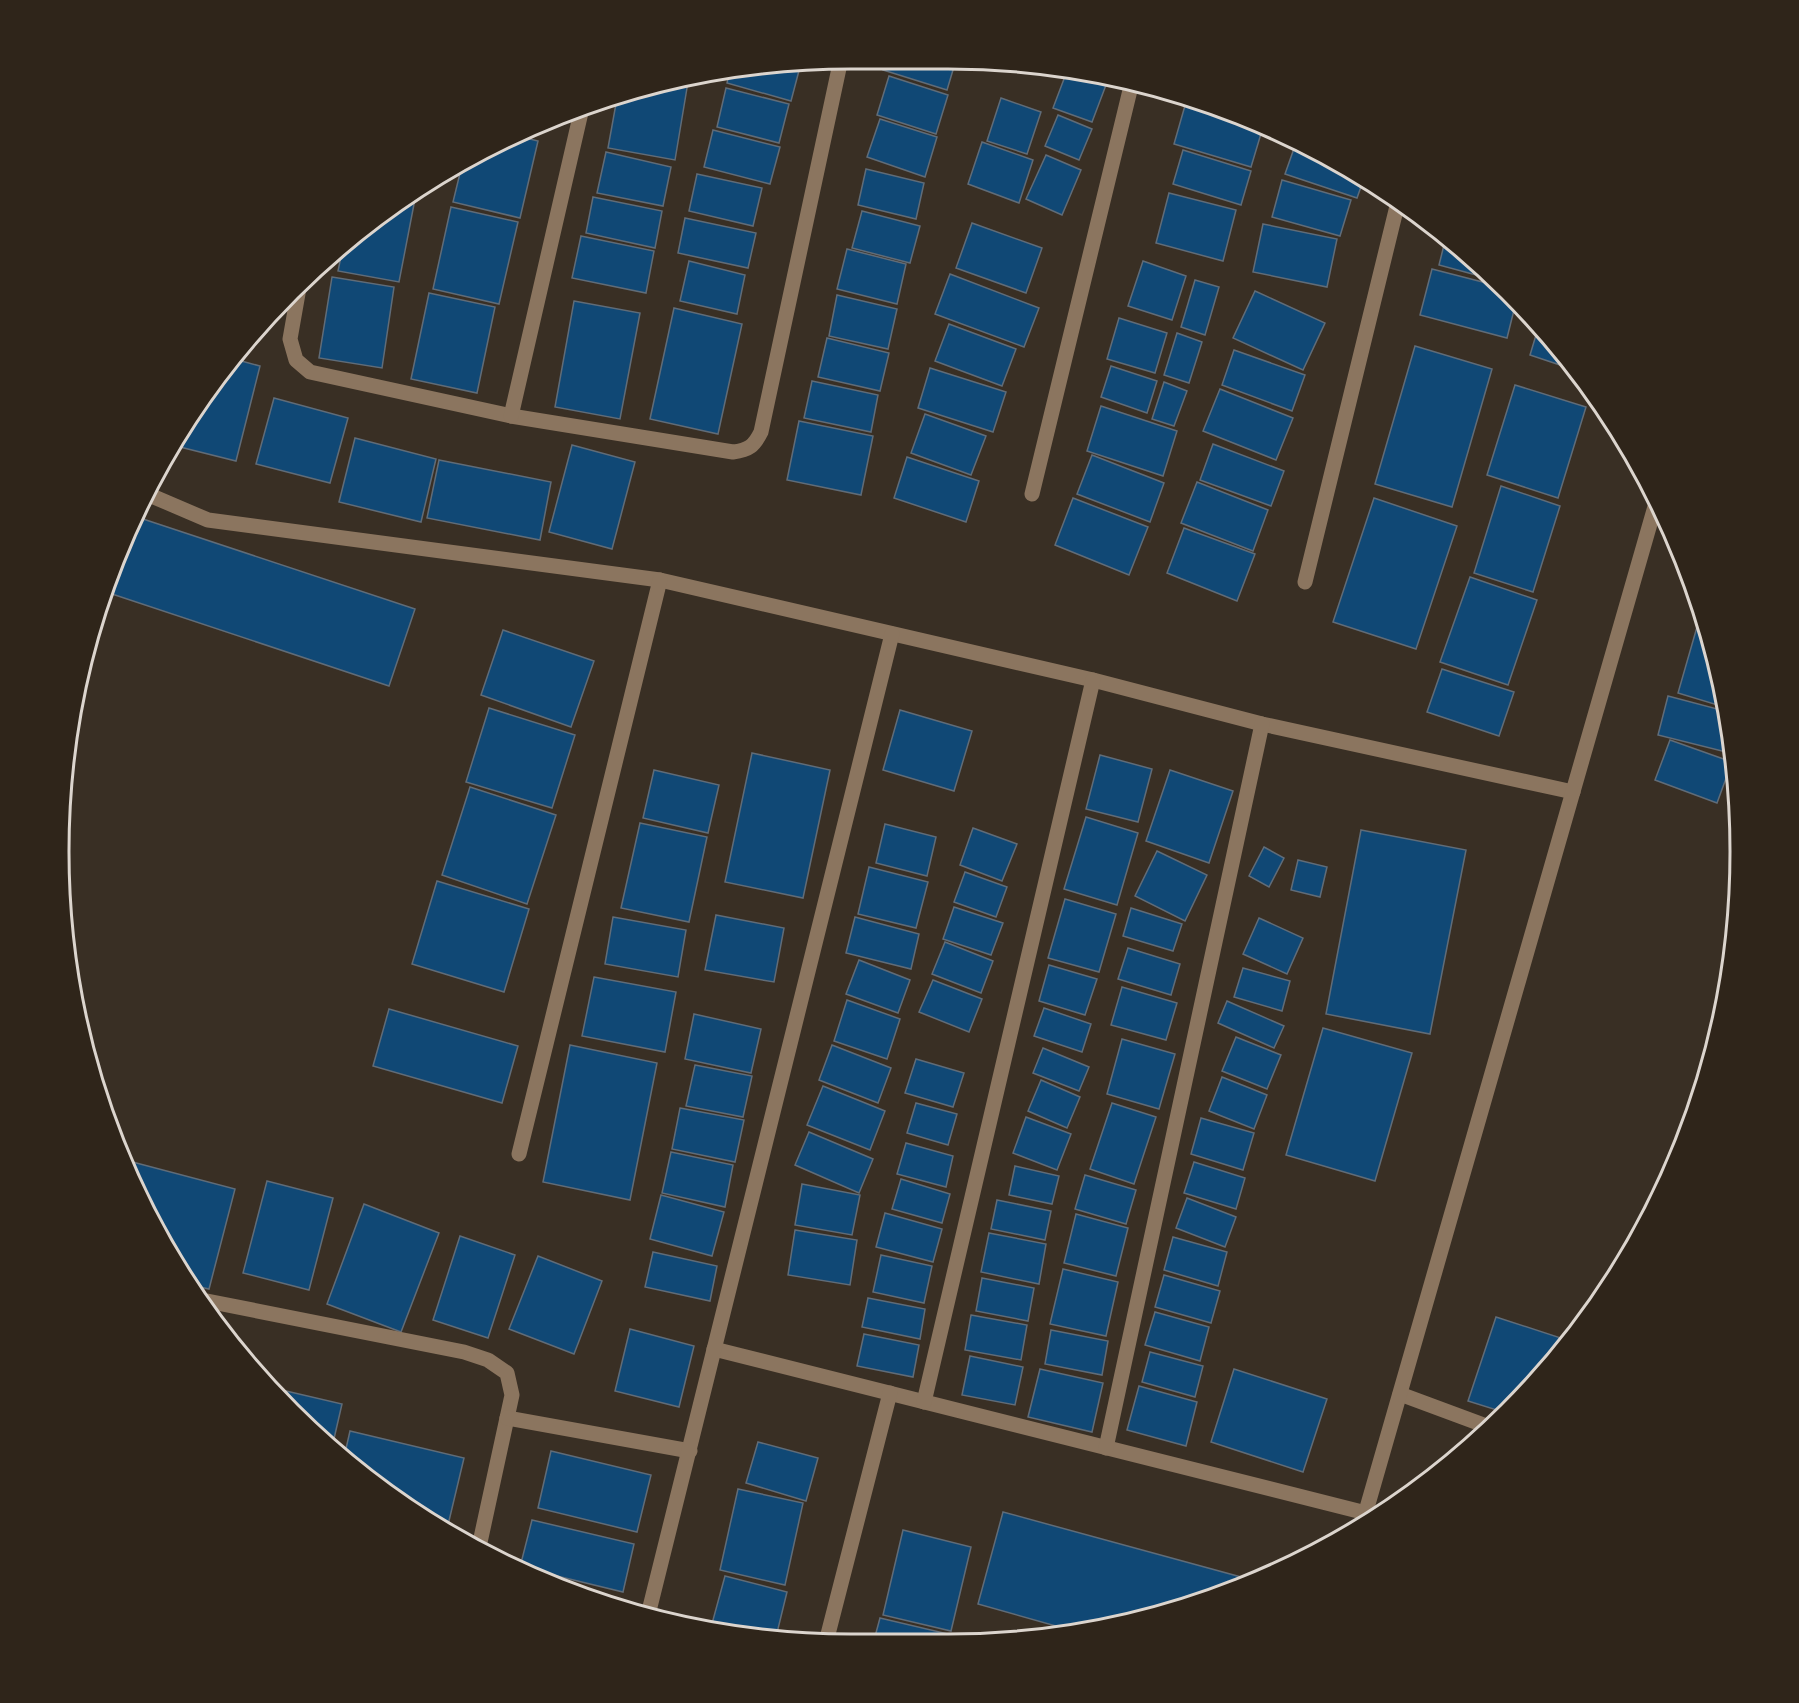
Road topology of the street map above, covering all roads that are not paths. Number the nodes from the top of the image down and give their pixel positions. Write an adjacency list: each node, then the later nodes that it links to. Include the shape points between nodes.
1 (840, 69): 6 (street, via 761,432 755,444 733,452)
2 (1130, 91): 7 (street)
3 (580, 119): 6 (street)
4 (1396, 211): 11 (street)
5 (297, 299): 6 (street, via 290,339 296,360 310,372)
6 (511, 416)
7 (1032, 494)
8 (154, 498): 10 (street, via 208,520)
9 (1653, 514): 15 (street)
10 (660, 580): 12 (street); 16 (street)
11 (1305, 582)
12 (892, 634): 13 (street); 18 (street)
13 (1093, 680): 14 (street); 21 (street)
14 (1262, 724): 15 (street); 24 (street)
15 (1573, 792): 20 (street)
16 (519, 1154)
17 (212, 1302): 22 (street, via 488,1360 507,1373 512,1395)
18 (714, 1349): 19 (street); 25 (street)
19 (890, 1393): 21 (street); 30 (street)
20 (1400, 1394): 23 (street); 26 (street)
21 (924, 1402): 24 (street)
22 (507, 1418): 25 (street); 28 (street)
23 (1481, 1424)
24 (1106, 1448): 27 (street)
25 (690, 1451): 29 (street)
26 (1366, 1512)
27 (1358, 1517)
28 (481, 1540)
29 (650, 1607)
30 (828, 1633)

